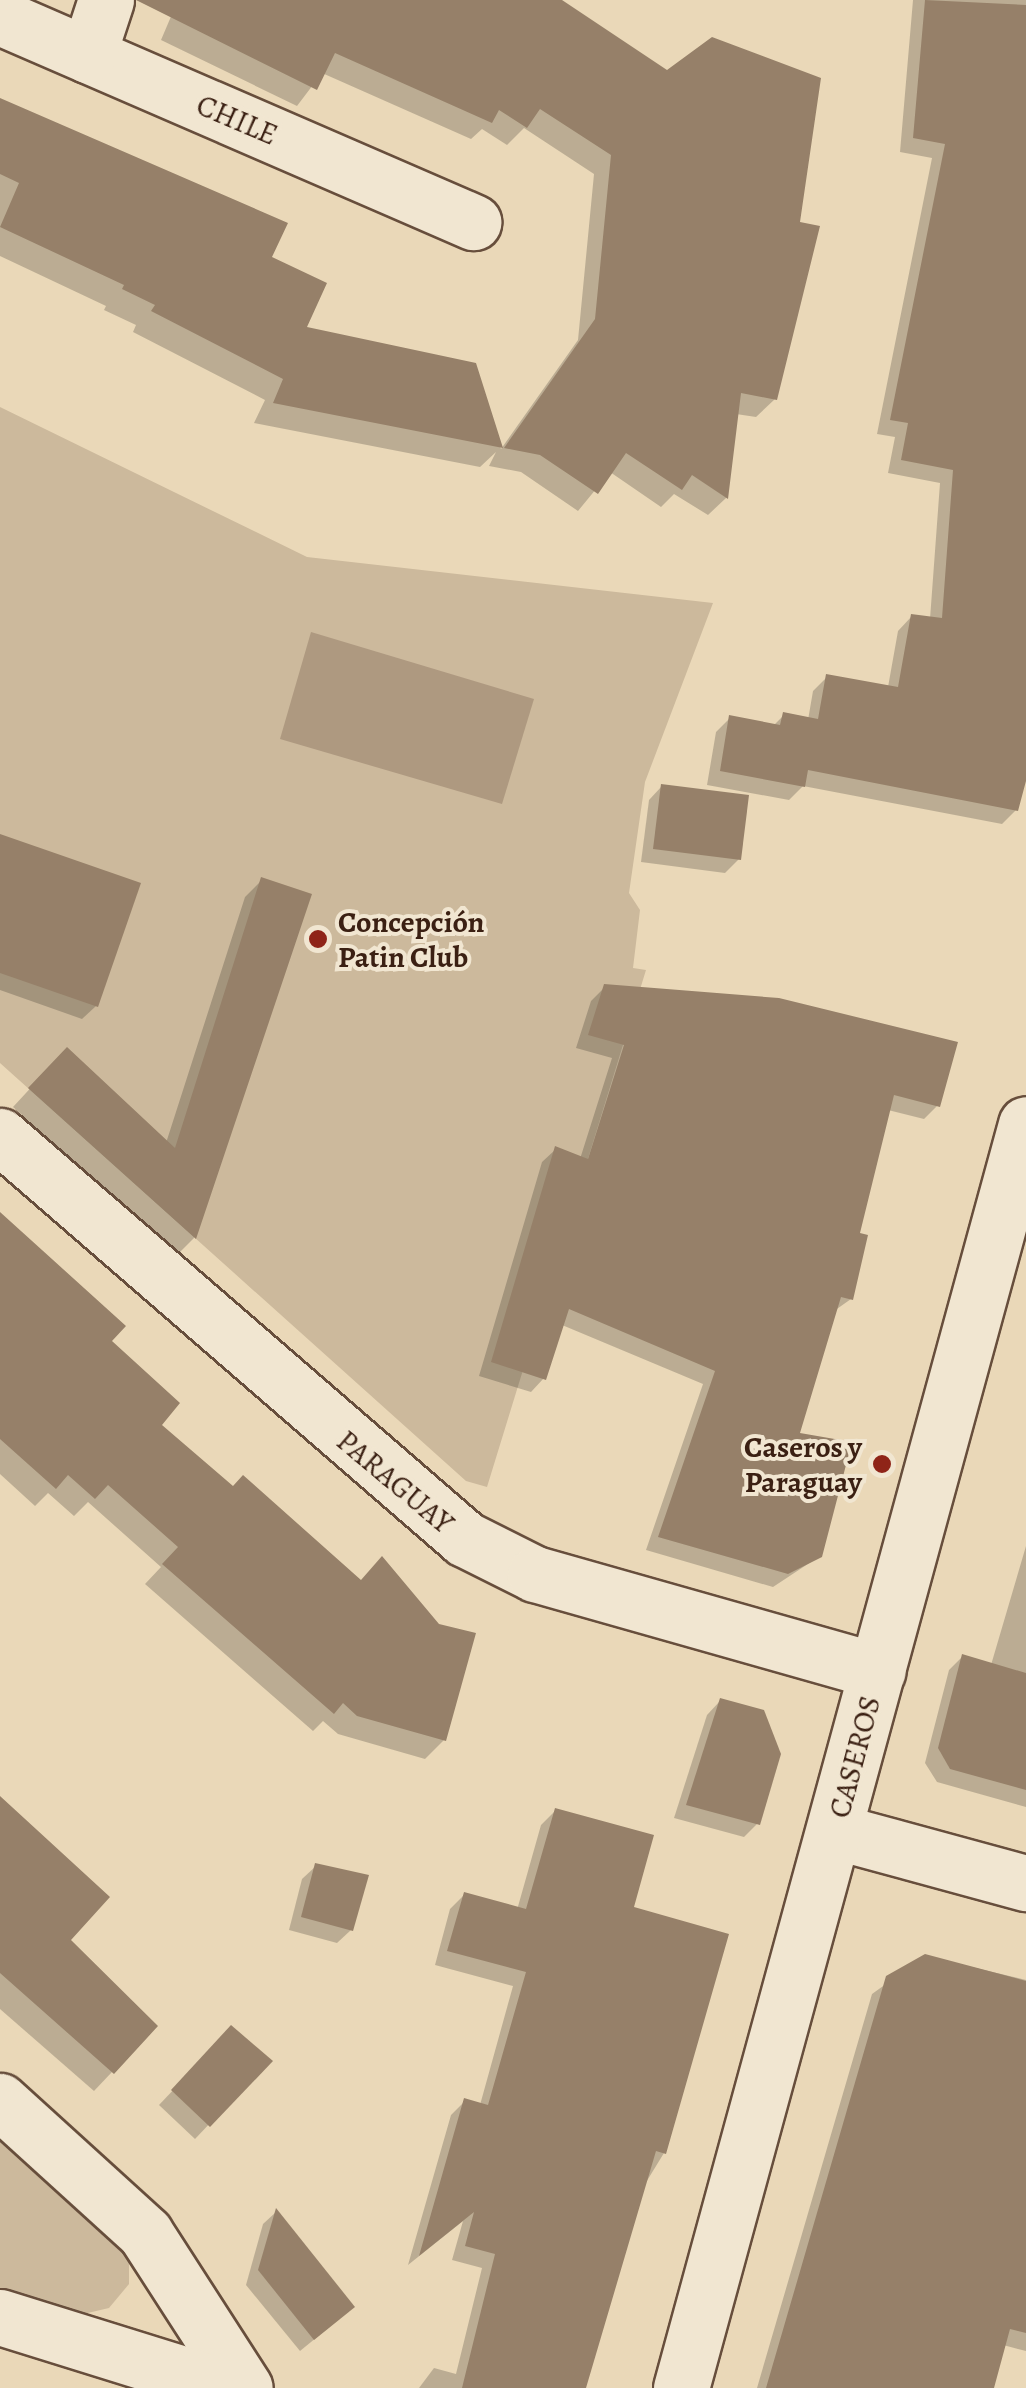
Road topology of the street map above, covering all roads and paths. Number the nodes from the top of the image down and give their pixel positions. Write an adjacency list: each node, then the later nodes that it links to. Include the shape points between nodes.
1 (106, 0): 3 (street)
2 (0, 17): 3 (street, CHILE)
3 (88, 56): 4 (street, CHILE)
4 (473, 222)
5 (1026, 1124): 7 (street, CASEROS)
6 (0, 1136): 7 (street, PARAGUAY, via 465,1540 534,1574)
7 (878, 1671): 8 (street, CASEROS)
8 (834, 1831): 9 (street); 14 (street, CASEROS)
9 (1026, 1883)
10 (0, 2101): 13 (street, via 145,2234)
11 (0, 2317): 12 (street)
12 (228, 2388)
13 (245, 2388)
14 (681, 2388)

